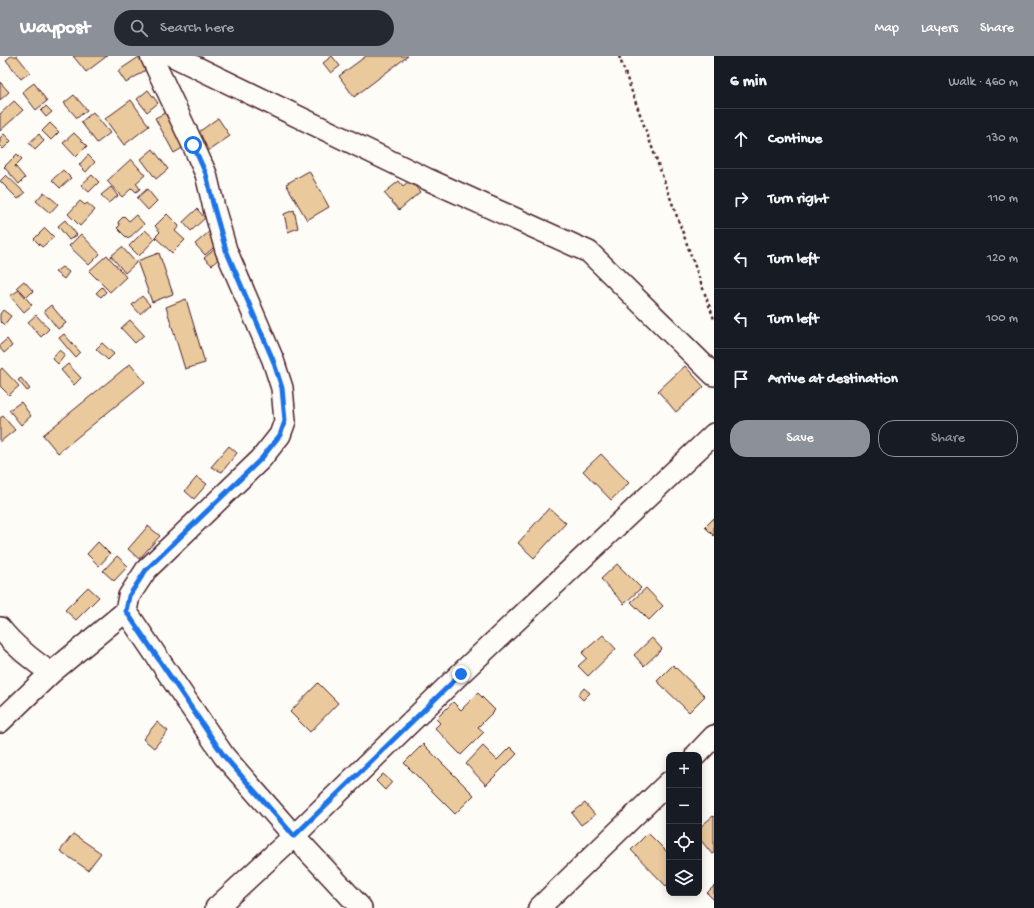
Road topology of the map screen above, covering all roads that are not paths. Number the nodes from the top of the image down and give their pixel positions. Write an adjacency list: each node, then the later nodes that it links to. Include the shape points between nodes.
1 (151, 56): 5 (street, via 206,174 226,250 273,360 282,388 285,421 280,435 261,459 146,570 129,596)
2 (173, 56): 3 (street, via 427,179 589,252)
3 (714, 375)
4 (714, 434): 12 (street)
5 (126, 611): 7 (street); 12 (street, via 224,756)
6 (0, 628): 7 (street, via 9,640)
7 (51, 673): 8 (street)
8 (0, 722)
9 (714, 736): 10 (street)
10 (699, 752)
11 (666, 785): 15 (street)
12 (294, 836): 13 (street); 14 (street)
13 (216, 908)
14 (362, 908)
15 (539, 908)

